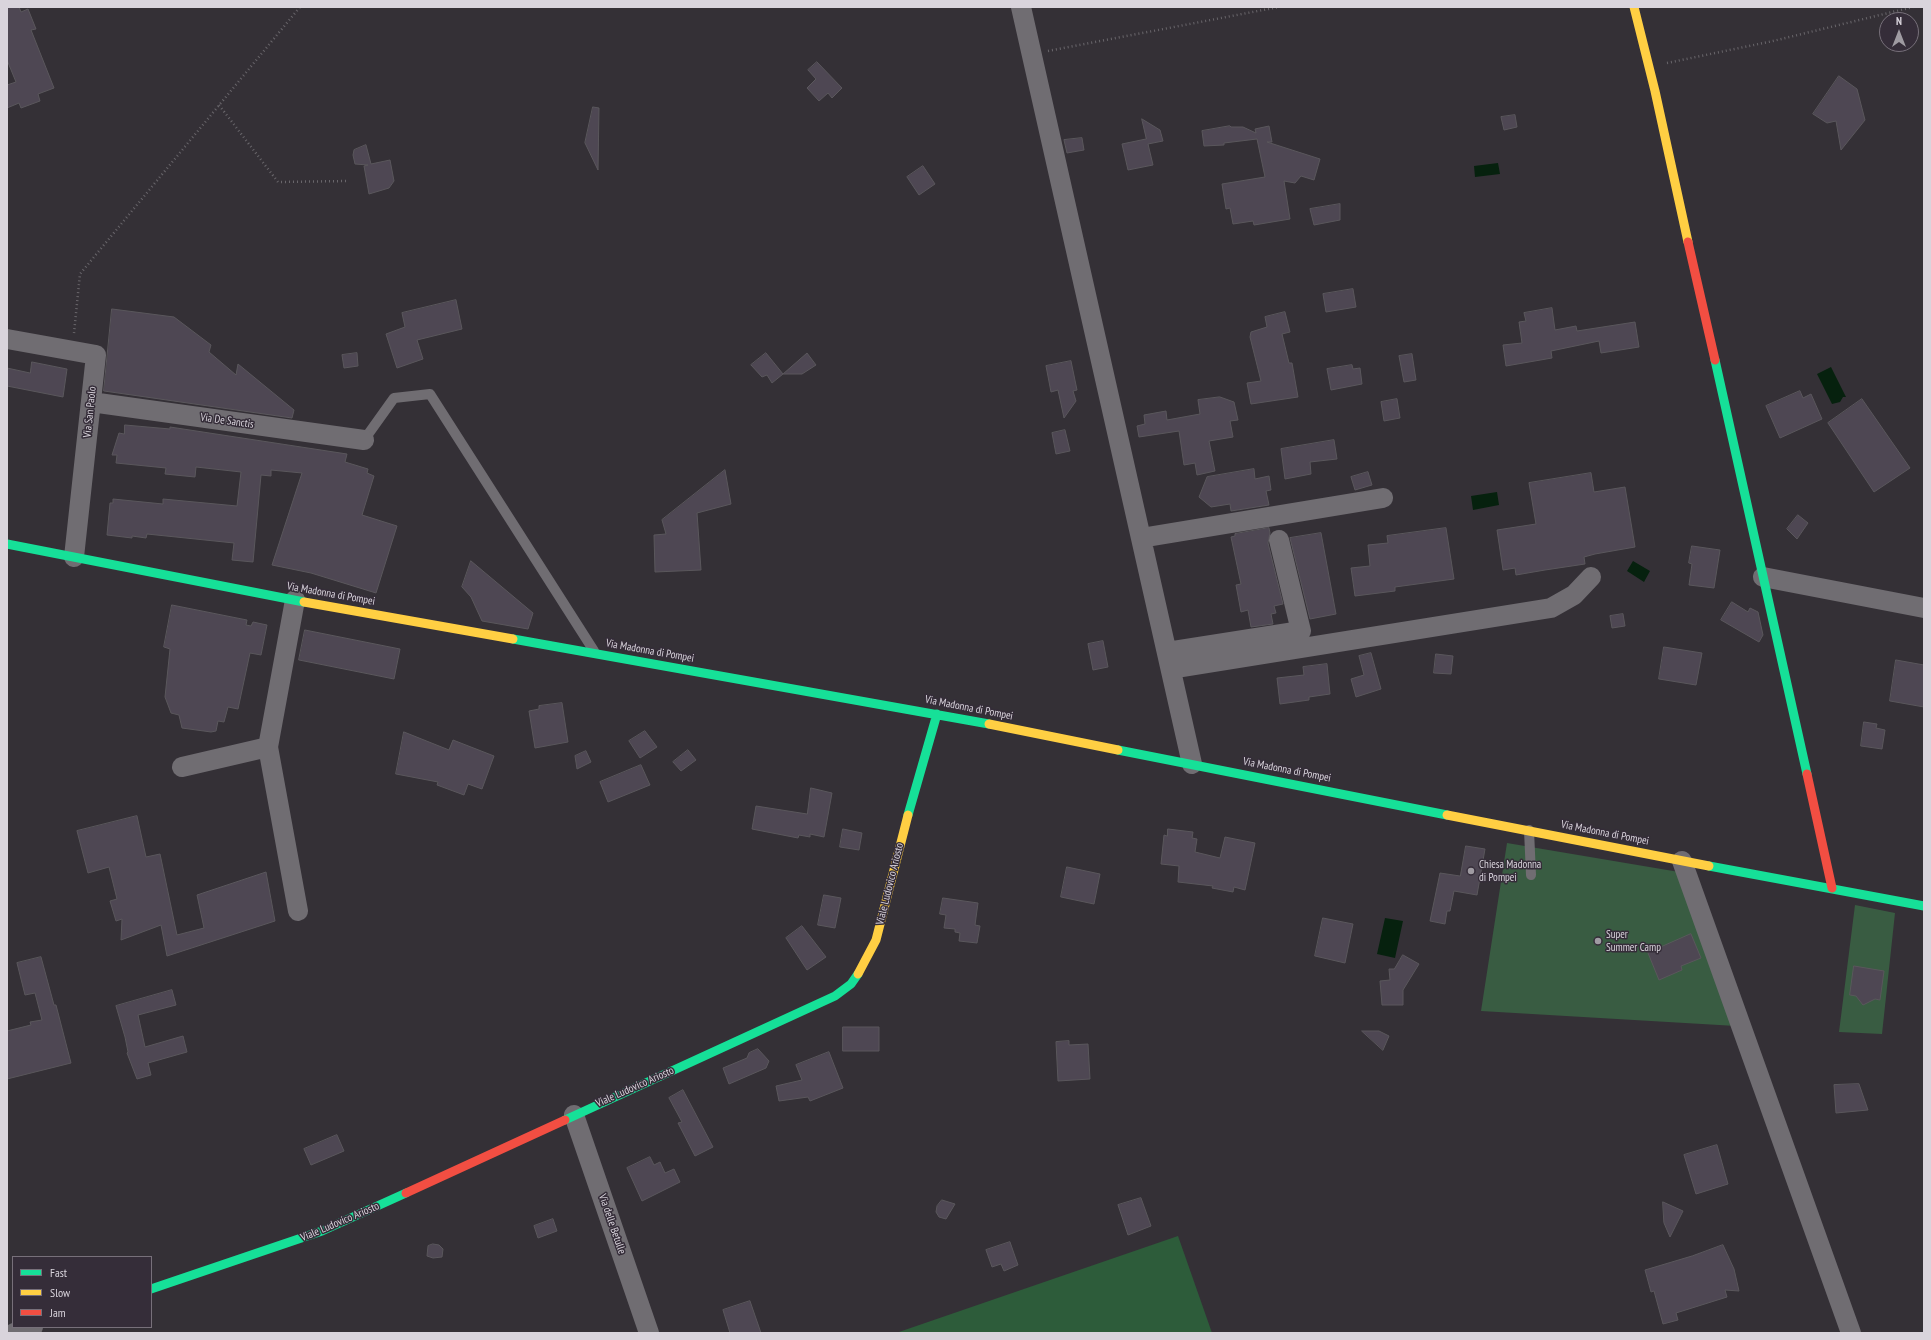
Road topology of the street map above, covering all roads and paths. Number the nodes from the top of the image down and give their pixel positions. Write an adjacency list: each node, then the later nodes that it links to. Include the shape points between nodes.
1 (300, 7): 8 (path)
2 (1021, 7): 6 (street)
3 (1278, 7): 6 (path)
4 (1634, 7): 7 (street)
5 (1913, 7): 7 (path, via 1773,41)
6 (1032, 55): 15 (street)
7 (1649, 67): 20 (street)
8 (219, 105): 9 (path, via 278,182); 11 (path, via 80,274)
9 (348, 181)
10 (7, 339): 11 (street, Via San Paolo)
11 (72, 351): 12 (street, Via San Paolo, via 96,355)
12 (91, 402): 13 (street, Via De Sanctis); 18 (street, Via San Paolo)
13 (364, 440): 23 (lane, via 394,398 430,394)
14 (1383, 498): 15 (street)
15 (1141, 538): 24 (street)
16 (1278, 540): 24 (street, via 1300,631)
17 (7, 544): 18 (street, Via Madonna di Pompei)
18 (74, 557): 21 (street, Via Madonna di Pompei)
19 (1591, 577): 24 (street, via 1574,595 1551,608)
20 (1763, 577): 22 (street); 32 (street)
21 (295, 600): 23 (street, Via Madonna di Pompei); 26 (street)
22 (1924, 608)
23 (595, 653): 25 (street, Via Madonna di Pompei)
24 (1169, 661): 27 (street)
25 (937, 714): 27 (street, Via Madonna di Pompei); 35 (street, Viale Ludovico Ariosto, via 914,790 876,940 851,984 815,1006)
26 (268, 747): 28 (street); 34 (street)
27 (1192, 764): 29 (street, Via Madonna di Pompei)
28 (182, 767)
29 (1529, 830): 30 (street, Via Madonna di Pompei); 31 (lane)
30 (1682, 861): 32 (street, Via Madonna di Pompei); 40 (street)
31 (1532, 875)
32 (1832, 888): 33 (street, Via Madonna di Pompei)
33 (1924, 906)
34 (298, 911)
35 (574, 1115): 36 (street, Viale Ludovico Ariosto, via 322,1231); 39 (street, Via delle Betulle)
36 (152, 1289)
37 (30, 1328): 38 (street)
38 (14, 1333)
39 (649, 1333)
40 (1851, 1333)

